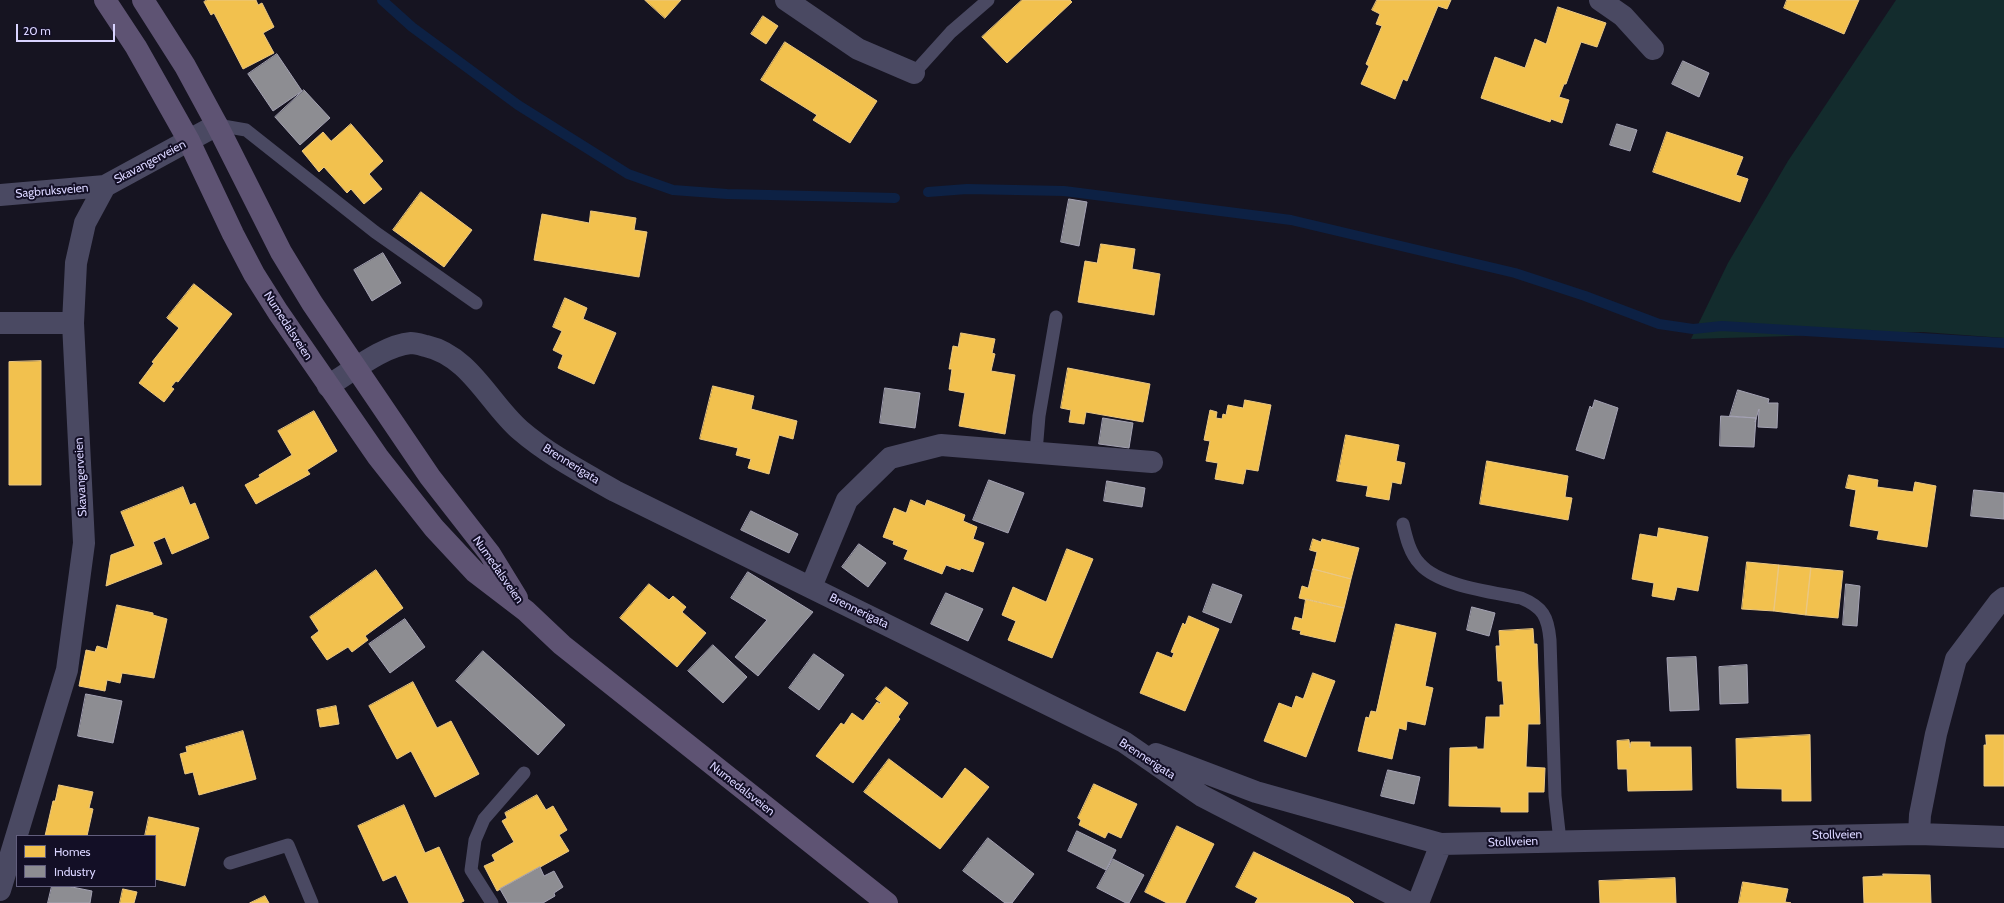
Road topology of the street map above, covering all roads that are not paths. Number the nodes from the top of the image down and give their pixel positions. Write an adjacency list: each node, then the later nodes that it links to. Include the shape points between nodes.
1 (105, 0): 9 (main road, Numedalsveien, via 136,47)
2 (143, 0): 8 (main road, Numedalsveien, via 185,66)
3 (786, 0): 7 (street, via 858,49)
4 (988, 0): 7 (lane, via 951,32)
5 (1600, 0): 6 (street, via 1623,16)
6 (1653, 50)
7 (914, 73)
8 (217, 125): 9 (street, Skavangerveien); 12 (lane, via 246,130 375,232); 16 (main road, Numedalsveien, via 281,252)
9 (189, 141): 10 (street, Skavangerveien); 17 (main road, Numedalsveien, via 254,274)
10 (105, 186): 11 (street, Sagbruksveien); 15 (street, Skavangerveien, via 85,223 76,263)
11 (0, 195)
12 (476, 303)
13 (1056, 317): 18 (lane, via 1039,416)
14 (0, 323): 15 (street)
15 (73, 323): 27 (street, Skavangerveien, via 83,551 68,670)
16 (355, 369): 17 (street, Brennerigata); 21 (street, Brennerigata, via 391,348 412,343 437,349 453,358 481,385 519,430 559,459 615,491); 23 (main road, Numedalsveien, via 430,477 490,554)
17 (328, 386): 23 (main road, Numedalsveien, via 378,457 434,528 475,572)
18 (1036, 452): 19 (street); 21 (street, via 941,446 890,458 847,500)
19 (1152, 462)
20 (1403, 524): 30 (lane, via 1407,541 1418,563 1437,578 1522,598 1534,603 1545,616 1550,640 1555,796)
21 (811, 587): 24 (street, Brennerigata)
22 (2004, 598): 26 (street, via 1956,658 1936,734 1920,815)
23 (526, 611): 36 (main road, Numedalsveien, via 562,645 652,718)
24 (1124, 742): 31 (street, Stollveien, via 1256,792); 37 (street, Brennerigata, via 1202,796)
25 (524, 773): 35 (lane, via 484,819 475,840 471,870)
26 (1919, 834): 28 (street, Stollveien); 30 (street, Stollveien)
27 (17, 835)
28 (2004, 837)
29 (16, 838): 33 (street, Skavangerveien)
30 (1560, 841): 31 (street, Stollveien)
31 (1441, 844): 38 (street)
32 (230, 863): 34 (lane, via 288,845)
33 (0, 890)
34 (312, 903)
35 (492, 903)
36 (887, 903)
37 (1409, 903)
38 (1418, 903)

